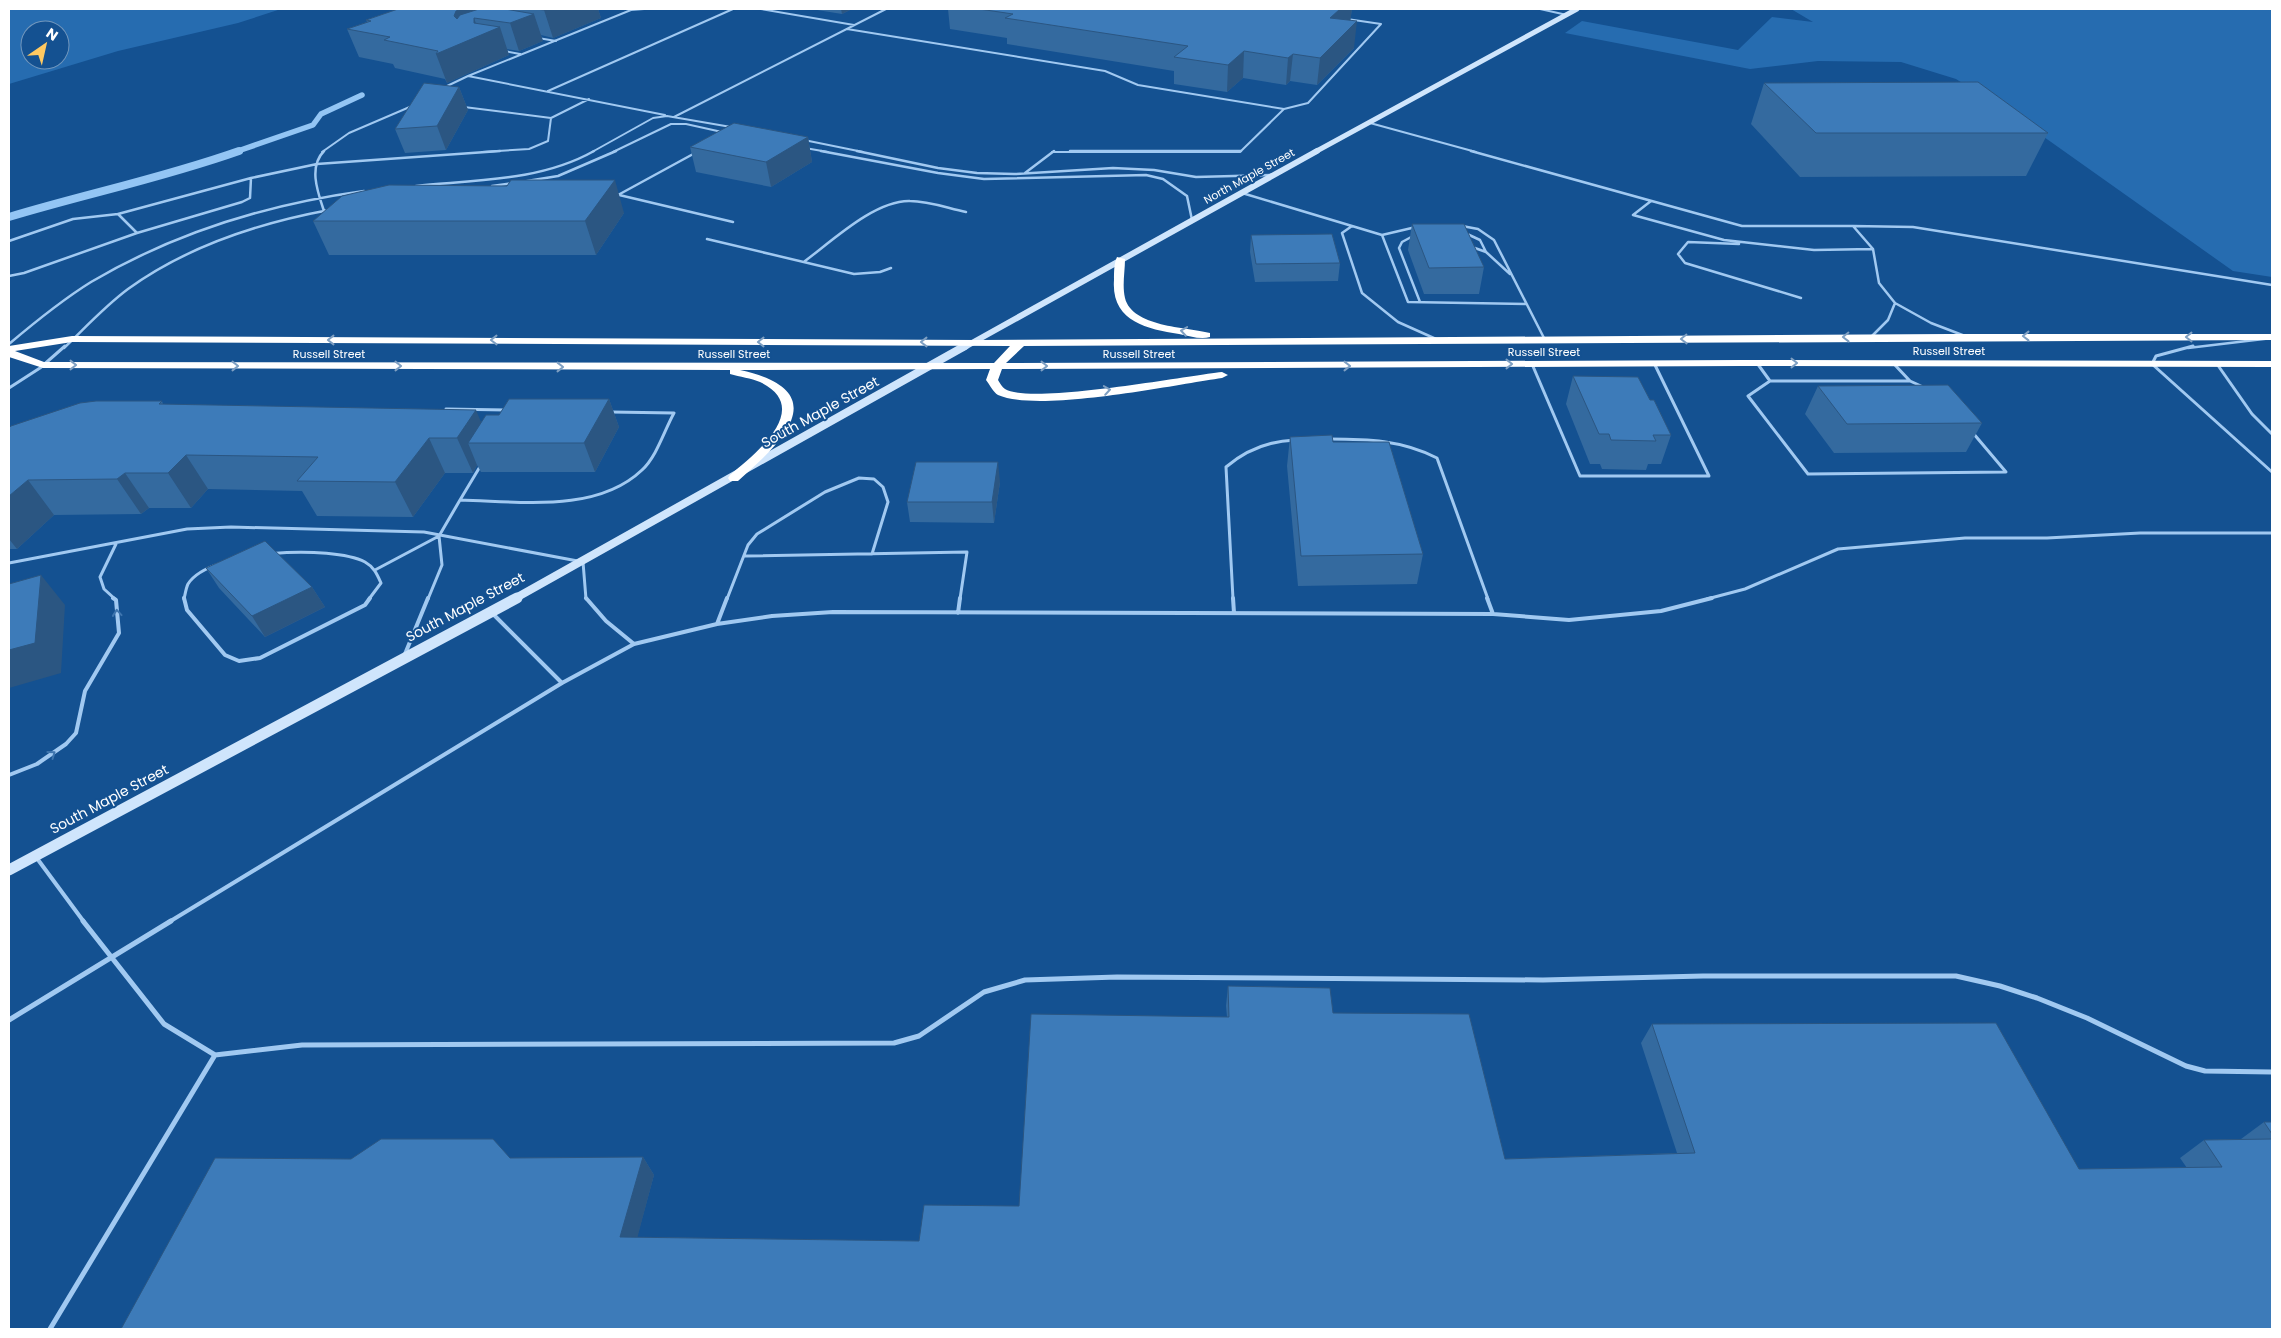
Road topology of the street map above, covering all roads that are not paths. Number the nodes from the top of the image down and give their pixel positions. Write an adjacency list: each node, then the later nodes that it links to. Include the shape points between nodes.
1 (644, 9): 12 (lane, via 631,10)
2 (733, 9): 17 (lane)
3 (761, 9): 9 (lane)
4 (886, 9): 9 (lane)
5 (1540, 9): 7 (lane)
6 (1577, 9): 7 (main road, North Maple Street)
7 (1567, 15): 25 (main road, North Maple Street)
8 (1342, 18): 21 (lane, via 1381,24 1308,103)
9 (854, 25): 10 (lane)
10 (847, 29): 21 (lane, via 1106,71 1138,85); 23 (lane)
11 (530, 36): 12 (lane)
12 (556, 41): 14 (lane)
13 (503, 51): 14 (lane)
14 (522, 54): 15 (lane)
15 (468, 76): 16 (lane); 17 (lane)
16 (441, 89)
17 (547, 91): 18 (lane)
18 (589, 99): 22 (lane); 24 (lane)
19 (415, 105): 31 (lane, via 387,115 336,142 320,156)
20 (456, 106): 24 (lane)
21 (1284, 110): 32 (lane, via 1240,152 1054,151)
22 (667, 116): 23 (lane); 39 (lane, via 653,118 578,160 539,173)
23 (674, 117): 26 (lane)
24 (551, 118): 31 (lane, via 548,141 530,149)
25 (1370, 123): 33 (main road, North Maple Street); 46 (lane)
26 (736, 127)
27 (725, 132): 34 (lane, via 671,124)
28 (798, 139): 32 (lane, via 938,168 977,173)
29 (804, 148): 51 (lane, via 984,179 1146,175 1163,179 1187,196)
30 (698, 151): 44 (lane)
31 (318, 164): 35 (lane); 45 (lane)
32 (1025, 173): 33 (lane, via 1113,168 1196,177)
33 (1274, 175): 43 (main road, North Maple Street)
34 (558, 176): 36 (lane); 37 (lane)
35 (252, 178): 50 (lane); 58 (lane, via 250,198)
36 (566, 180)
37 (523, 182)
38 (514, 183): 40 (lane)
39 (409, 186)
40 (487, 187)
41 (372, 190): 45 (lane)
42 (610, 193): 44 (lane)
43 (1242, 193): 51 (main road, North Maple Street); 54 (lane)
44 (618, 195): 52 (lane)
45 (320, 198): 48 (lane); 86 (lane, via 215,226 154,249 104,274 54,307)
46 (1651, 201): 55 (lane, via 1742,226); 63 (lane, via 1633,215 1724,240)
47 (334, 210): 48 (lane)
48 (324, 211): 80 (lane, via 243,234 183,257 140,281)
49 (966, 212): 68 (lane, via 915,201 892,203)
50 (118, 214): 58 (lane); 62 (lane, via 73,219)
51 (1192, 220): 67 (main road, North Maple Street)
52 (734, 222)
53 (1454, 224): 71 (lane, via 1478,229 1494,240)
54 (1352, 226): 59 (lane); 82 (lane, via 1342,233 1362,293 1398,322)
55 (1853, 226): 65 (lane); 72 (lane, via 1912,227)
56 (1418, 227): 59 (lane)
57 (1461, 232): 66 (lane, via 1480,240)
58 (138, 233): 70 (lane)
59 (1382, 235): 74 (lane, via 1408,302)
60 (1418, 235): 74 (lane, via 1402,242 1399,248)
61 (707, 238): 68 (lane)
62 (9, 241)
63 (1754, 243): 65 (lane, via 1814,250); 73 (lane, via 1688,242 1678,254 1685,263)
64 (1469, 246): 66 (lane)
65 (1873, 249): 75 (lane, via 1879,283)
66 (1486, 252): 71 (lane)
67 (1120, 259): 84 (highway, one-way to 67, via 1164,328 1139,319 1120,300); 85 (main road, North Maple Street)
68 (804, 262): 69 (lane, via 854,274)
69 (891, 268)
70 (9, 276)
71 (1513, 278): 76 (lane)
72 (2272, 285)
73 (1801, 298)
74 (1420, 302): 76 (lane)
75 (1896, 303): 77 (lane, via 1888,320); 78 (lane, via 1930,323)
76 (1526, 304): 81 (lane)
77 (1872, 336): 78 (highway, Russell Street); 81 (highway, Russell Street, one-way to 81)
78 (1967, 336): 79 (highway, Russell Street, one-way to 78)
79 (2272, 338): 92 (lane, via 2194,346 2156,356)
80 (72, 339): 85 (highway, Russell Street, one-way to 80); 87 (highway, Russell Street); 95 (lane)
81 (1546, 340): 82 (highway, Russell Street)
82 (1440, 341): 84 (highway, Russell Street)
83 (1023, 342): 84 (highway, Russell Street); 85 (highway, Russell Street); 97 (highway, via 1005,354)
84 (1249, 342)
85 (972, 343): 96 (main road, North Maple Street)
86 (9, 344)
87 (9, 351): 95 (highway, Russell Street)
88 (1654, 363): 89 (highway, Russell Street); 91 (highway, Russell Street); 91 (lane, via 1709,476 1580,476)
89 (1757, 363): 90 (highway, Russell Street, one-way to 90); 100 (lane)
90 (1894, 363): 92 (highway, Russell Street); 101 (lane)
91 (1532, 364): 98 (highway, Russell Street, one-way to 91)
92 (2152, 364): 93 (highway, Russell Street); 112 (lane)
93 (2217, 364): 94 (highway, Russell Street); 108 (lane, via 2252,414)
94 (2272, 364)
95 (43, 365): 99 (highway, Russell Street, one-way to 99); 102 (lane)
96 (933, 366): 97 (highway, Russell Street); 99 (highway, Russell Street); 113 (main road, South Maple Street)
97 (996, 366): 98 (highway, Russell Street, one-way to 98); 98 (highway, one-way to 98, via 992,380 1002,392 1038,398 1196,377)
98 (1316, 366)
99 (714, 367): 113 (highway, via 764,380 780,391 788,404 787,422 774,443)
100 (1770, 382): 101 (lane); 107 (lane, via 1748,396 1808,474 2006,472)
101 (1910, 382): 103 (lane)
102 (9, 388)
103 (1926, 388)
104 (441, 409): 105 (lane)
105 (515, 410)
106 (604, 412): 114 (lane, via 674,413 642,470 629,479 603,493 576,500)
107 (1971, 430)
108 (2272, 434)
109 (1302, 440): 125 (lane, via 1265,444 1247,451 1226,467)
110 (1322, 440): 126 (lane, via 1371,439 1401,443 1437,458)
111 (485, 459): 114 (lane)
112 (2272, 472)
113 (734, 478): 120 (main road, South Maple Street)
114 (460, 500): 116 (lane)
115 (2272, 533): 126 (lane, via 1965,538 1838,550 1745,589 1661,611 1569,620)
116 (439, 536): 117 (lane, via 380,529 231,527 188,529); 120 (lane); 122 (lane); 129 (lane, via 442,565)
117 (116, 544): 121 (lane); 131 (lane, one-way to 117, via 37,764 66,744 76,732 84,691 119,633 116,600 104,589 100,577)
118 (872, 554): 119 (lane); 119 (lane, via 888,502 883,487 874,479 859,478 826,492 757,534 748,545); 124 (lane, via 967,552)
119 (745, 556): 127 (lane)
120 (583, 562): 123 (main road, South Maple Street); 128 (lane, via 586,599)
121 (9, 563)
122 (375, 570): 122 (lane, via 380,583 365,605 260,658 239,661 225,654 187,610 184,598 188,584 198,575 244,557 276,552 348,556)
123 (490, 611): 129 (main road, South Maple Street); 130 (lane)
124 (958, 613): 125 (lane); 127 (lane, via 833,612)
125 (1234, 613): 126 (lane)
126 (1493, 614)
127 (717, 624): 128 (lane)
128 (634, 644): 130 (lane)
129 (404, 656): 132 (main road, South Maple Street)
130 (562, 683): 134 (lane)
131 (9, 775)
132 (35, 856): 133 (main road, South Maple Street); 134 (lane)
133 (9, 870)
134 (111, 959): 135 (lane); 136 (lane, via 164,1024)
135 (9, 1020)
136 (215, 1055): 137 (lane, via 302,1045 894,1042 919,1036 984,992 1025,980 1117,977 1543,980 1956,976 2037,998 2087,1018 2186,1066 2205,1071); 138 (lane)
137 (2272, 1072)
138 (50, 1329)

